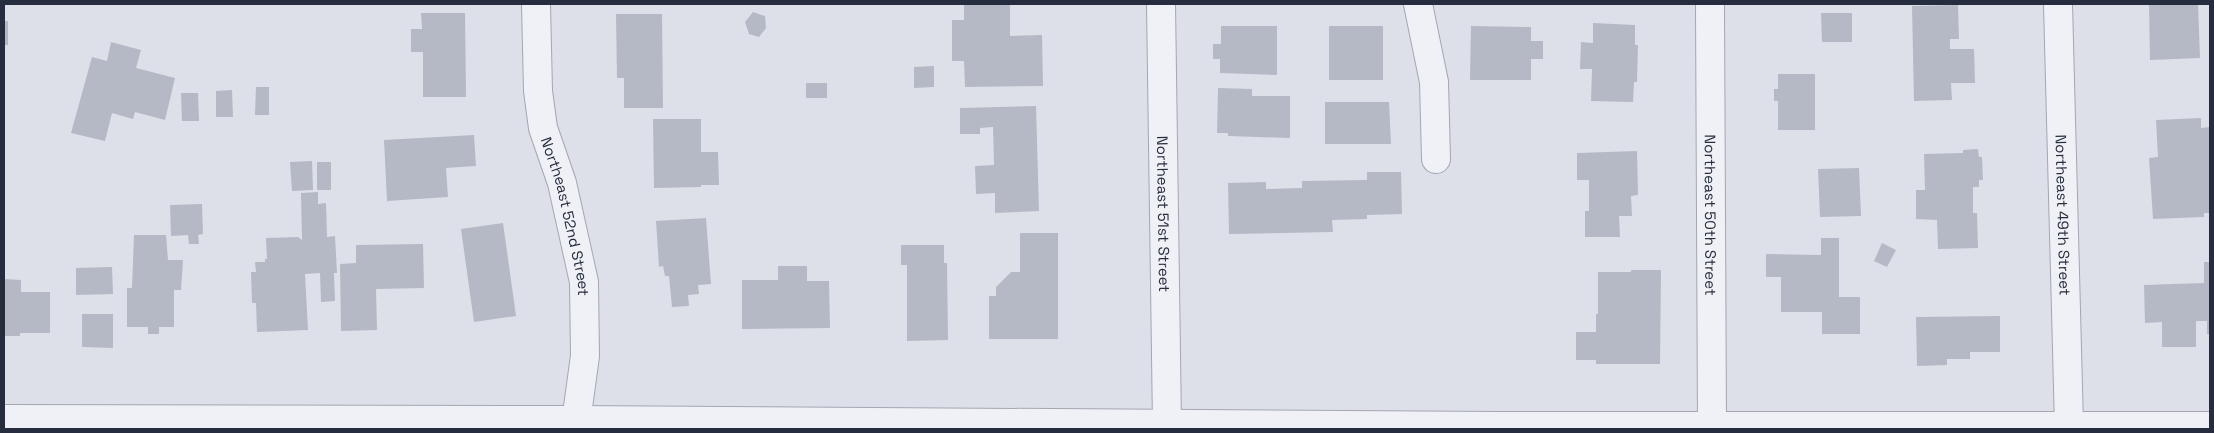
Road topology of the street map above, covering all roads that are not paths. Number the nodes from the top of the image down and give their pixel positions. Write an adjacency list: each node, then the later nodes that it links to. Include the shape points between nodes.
1 (536, 4): 8 (street, Northeast 52nd Street, via 538,90 543,128 562,184 584,282 585,356)
2 (1161, 4): 9 (street, Northeast 51st Street)
3 (1418, 4): 6 (street, via 1434,82)
4 (1710, 4): 10 (street, Northeast 50th Street)
5 (2058, 4): 11 (street, Northeast 49th Street)
6 (1436, 159)
7 (4, 419): 8 (street)
8 (576, 424): 9 (street)
9 (1167, 424): 10 (street)
10 (1712, 426): 11 (street)
11 (2069, 426): 13 (street)
12 (2210, 426): 13 (street)
13 (2169, 428)

